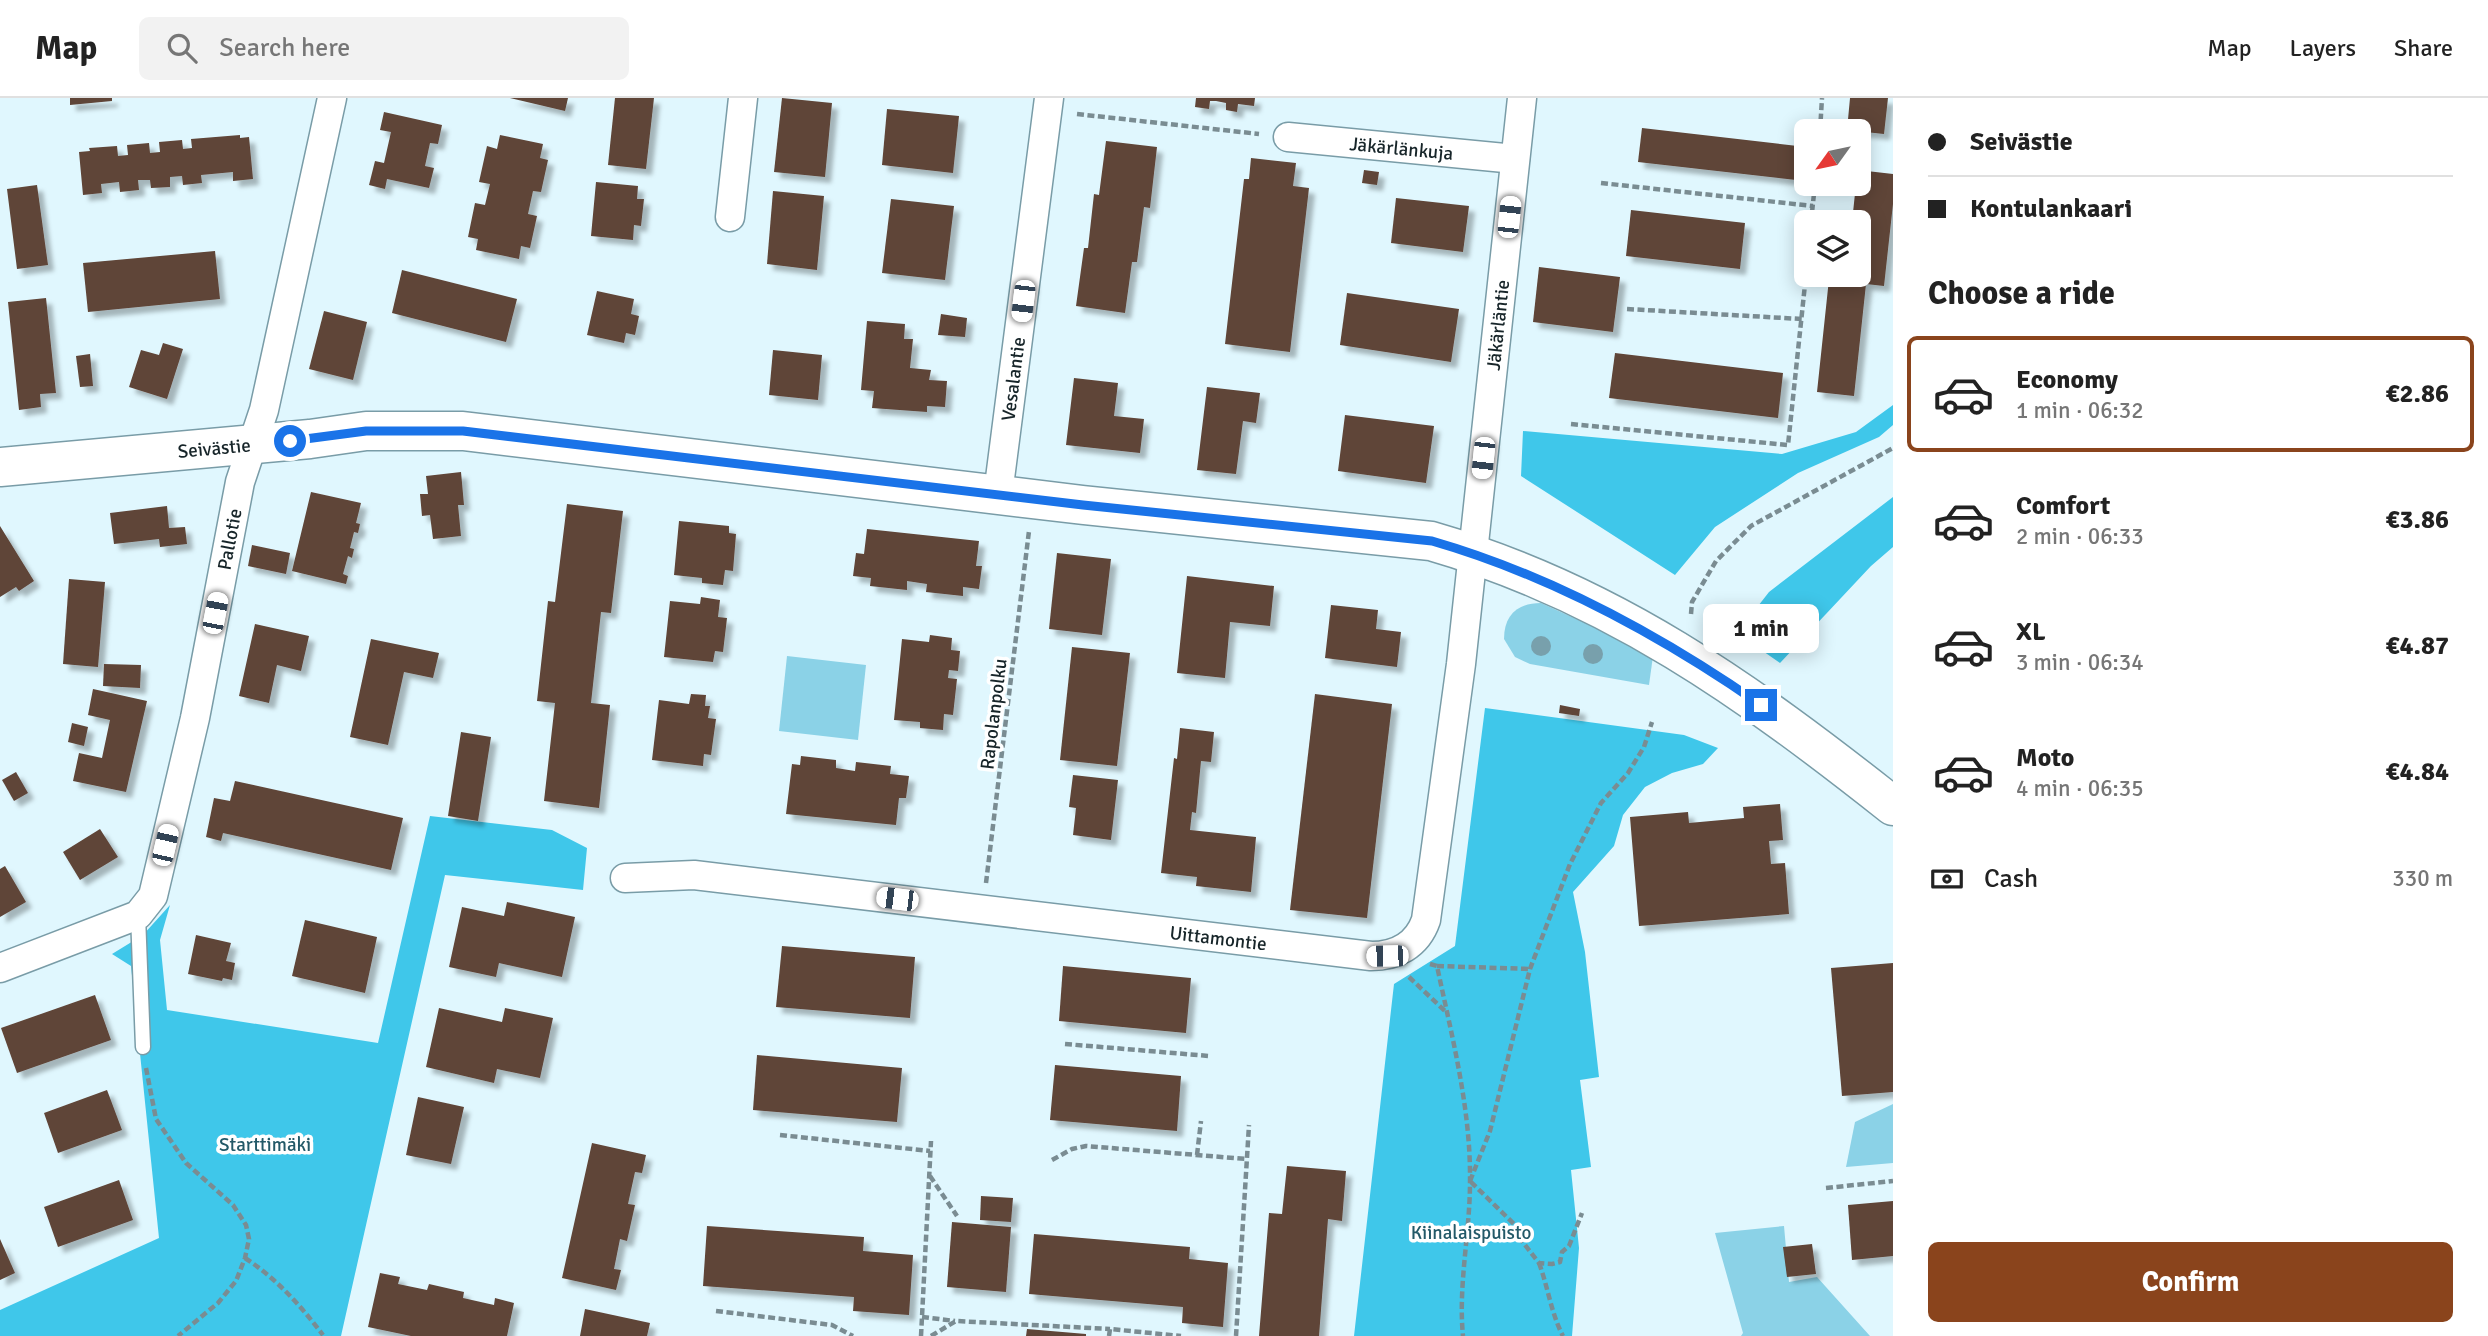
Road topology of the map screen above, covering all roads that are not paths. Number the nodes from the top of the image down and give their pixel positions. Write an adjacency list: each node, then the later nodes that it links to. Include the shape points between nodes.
1 (332, 98): 8 (street, Pallotie, via 264,410)
2 (743, 98): 7 (street)
3 (1522, 98): 6 (street, Jäkärläntie)
4 (1048, 104): 10 (street, Vesalantie)
5 (1288, 137): 6 (street, Jäkärlänkuja)
6 (1515, 159): 11 (street, Jäkärläntie)
7 (730, 216)
8 (252, 444): 9 (street, Seivästie); 10 (street, Seivästie, via 366,431 463,431); 14 (street, Pallotie, via 240,482 195,718 153,896)
9 (0, 467)
10 (998, 494): 11 (street, Seivästie, via 1432,541)
11 (1474, 554): 12 (street, Seivästie, via 1526,573 1673,647 1780,719); 13 (street, Uittamontie, via 1426,920 1407,960 694,875)
12 (1893, 806)
13 (625, 878)
14 (138, 915): 15 (street); 16 (lane)
15 (0, 968)
16 (143, 1047)

